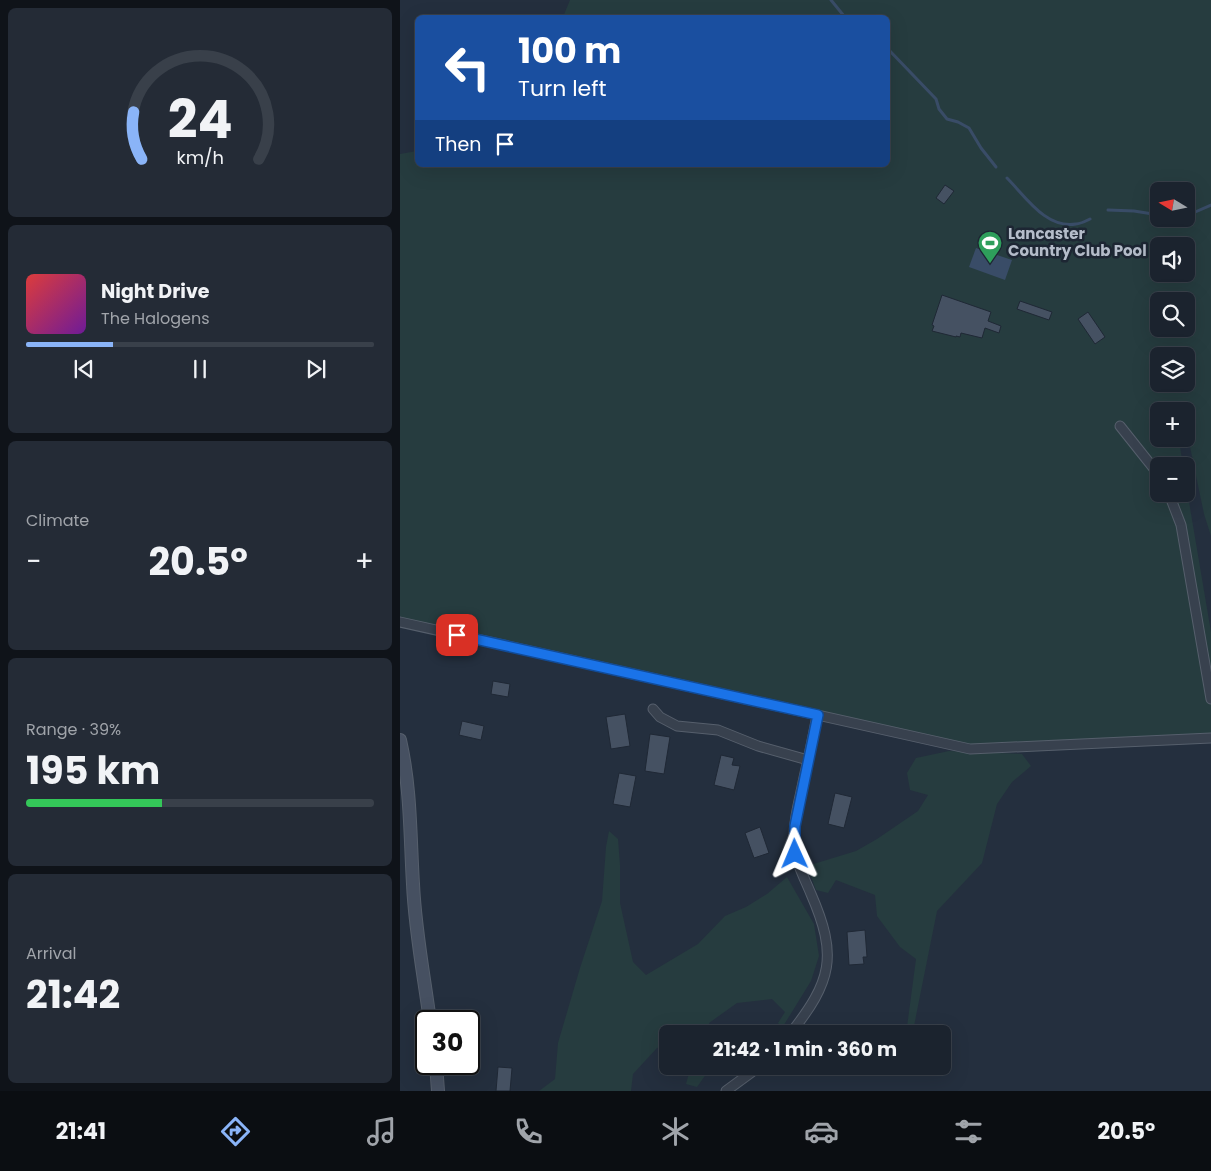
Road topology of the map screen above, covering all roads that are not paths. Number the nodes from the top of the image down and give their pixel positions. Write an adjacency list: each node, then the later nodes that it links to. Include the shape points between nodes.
1 (1120, 426): 2 (street)
2 (1150, 464)
3 (1172, 502): 5 (street, via 1181,525)
4 (400, 622): 7 (street)
5 (1211, 699)
6 (653, 709): 10 (street, via 677,726 718,730 758,746)
7 (818, 715): 8 (street, via 970,750); 10 (street)
8 (1211, 738)
9 (400, 740): 11 (street, via 411,814 413,885)
10 (808, 760): 12 (street, via 795,826 795,854 821,917 828,957 822,982)
11 (428, 1010)
12 (796, 1025)
13 (437, 1075): 15 (street)
14 (748, 1075): 16 (street)
15 (438, 1091)
16 (726, 1091)

